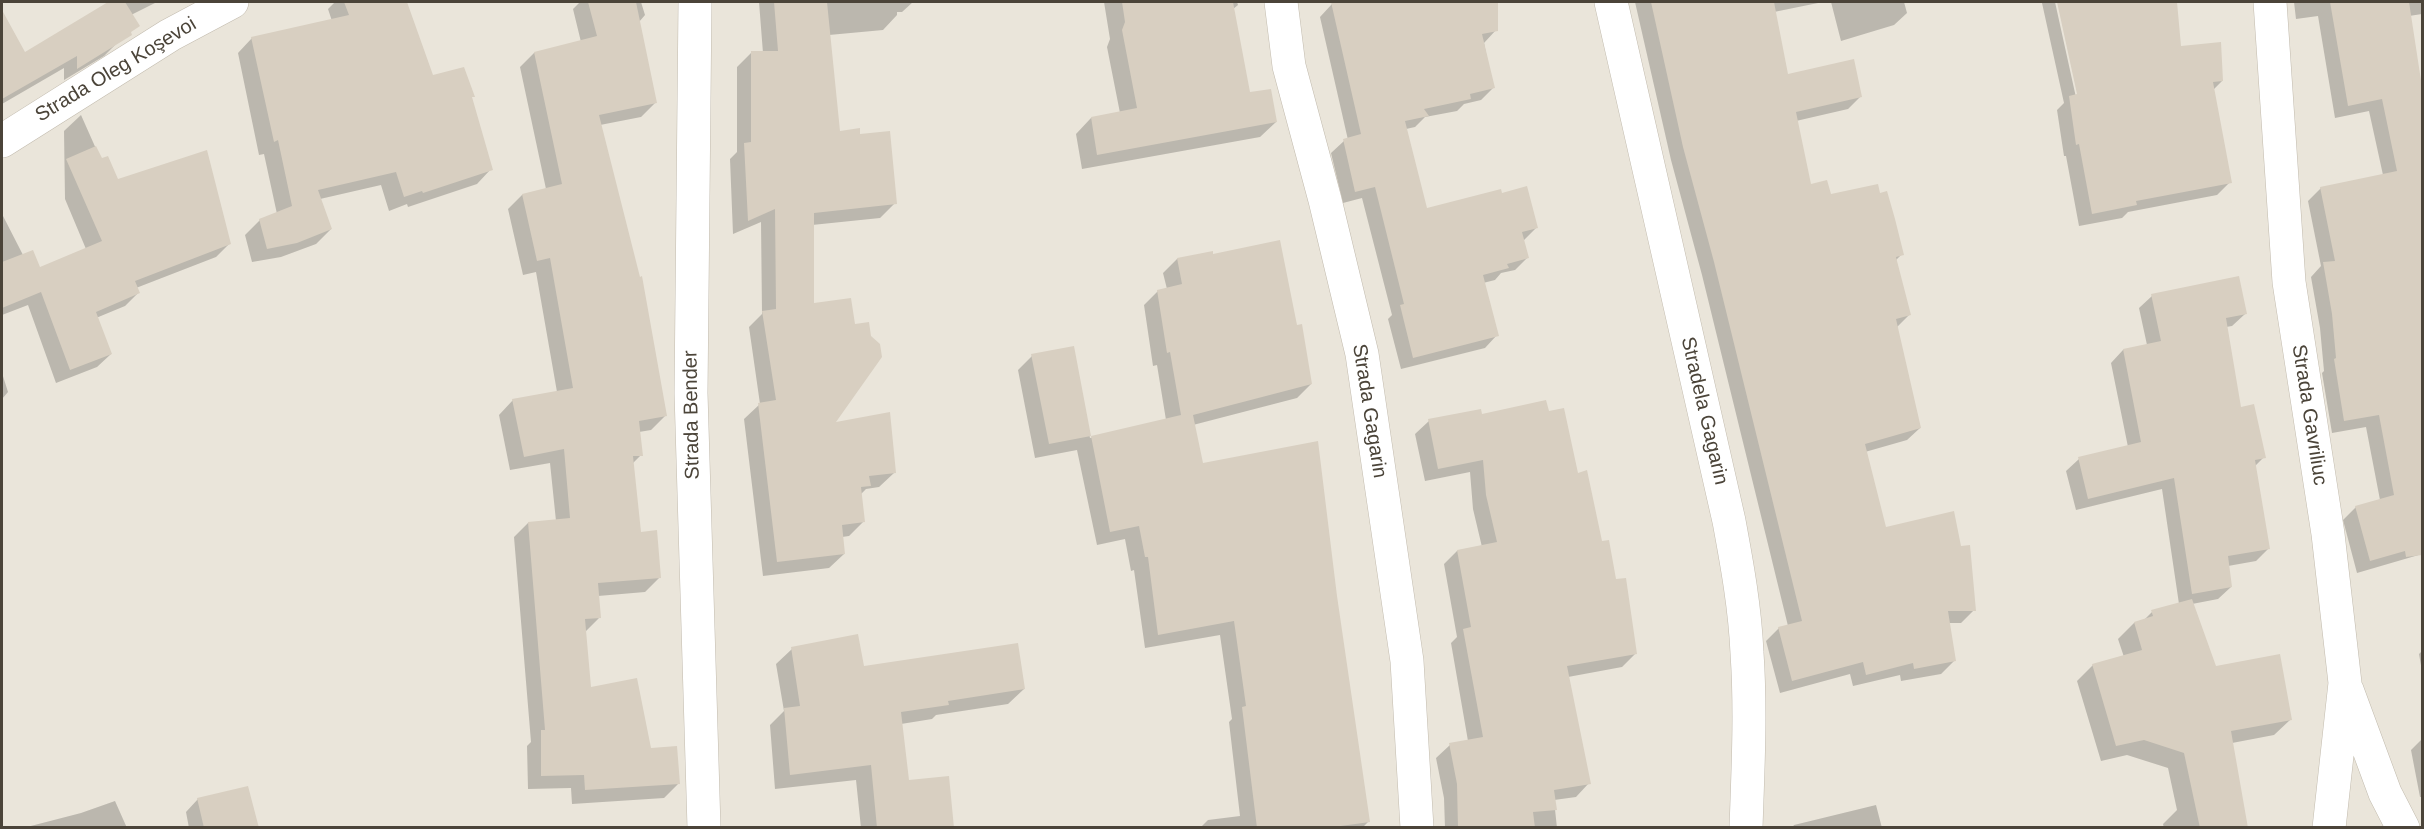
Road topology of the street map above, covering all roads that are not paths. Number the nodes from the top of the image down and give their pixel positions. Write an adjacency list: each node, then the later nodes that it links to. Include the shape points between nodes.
1 (232, 2): 6 (street, Strada Oleg Koşevoi, via 170,35)
2 (695, 2): 8 (street, Strada Bender, via 691,393)
3 (1281, 2): 9 (street, Strada Gagarin, via 1289,66 1362,354 1407,661)
4 (1611, 2): 10 (street, Stradela Gagarin, via 1741,589 1748,653)
5 (2270, 2): 7 (street, Strada Gavriliuc, via 2289,282 2328,534)
6 (2, 141)
7 (2345, 683): 11 (street, Strada Gavriliuc); 12 (street, via 2385,793)
8 (697, 827)
9 (1417, 828)
10 (1746, 828)
11 (2329, 828)
12 (2403, 828)

